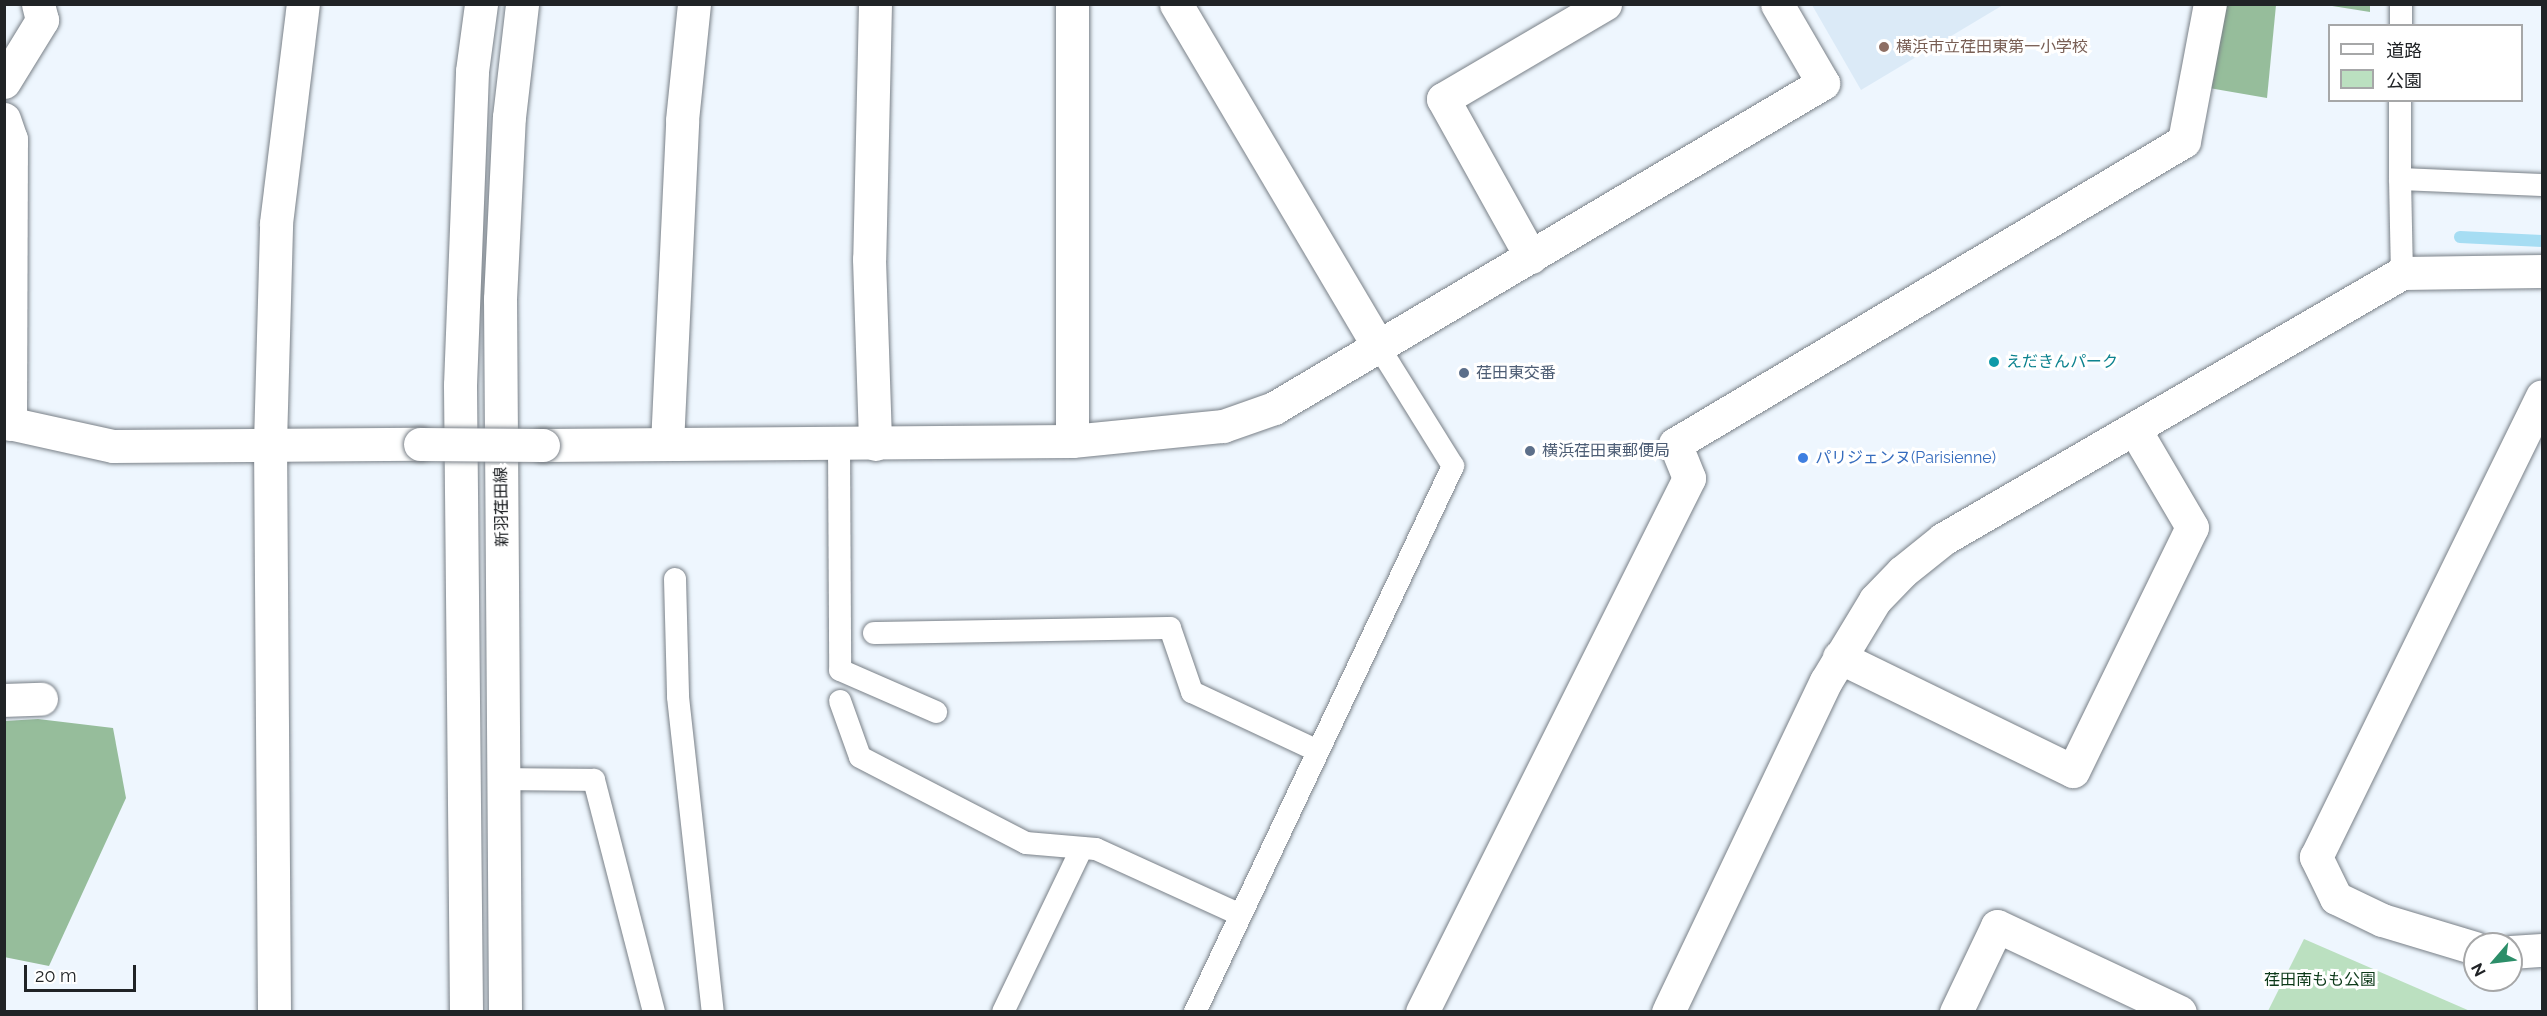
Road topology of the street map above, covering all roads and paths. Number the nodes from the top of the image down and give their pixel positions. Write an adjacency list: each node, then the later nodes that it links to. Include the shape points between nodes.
1 (38, 4): 14 (street, via 42,20)
2 (303, 4): 27 (street, via 276,223)
3 (481, 4): 46 (street, via 472,71 460,385)
4 (522, 4): 39 (street, 新羽荏田線, via 509,117 500,298)
5 (694, 4): 28 (street, via 681,120)
6 (875, 4): 30 (street, via 869,259)
7 (1072, 4): 26 (street)
8 (1176, 4): 22 (street)
9 (1605, 4): 19 (street, via 1443,99)
10 (1777, 4): 19 (street, via 1823,83)
11 (2210, 4): 52 (street, via 2184,141 1675,444 1689,478)
12 (2401, 4): 13 (lane)
13 (2401, 24)
14 (4, 82)
15 (2400, 102): 17 (lane)
16 (4, 119): 24 (street, via 11,139)
17 (2400, 179): 18 (lane); 21 (lane)
18 (2542, 185)
19 (1531, 257): 22 (street)
20 (2542, 271): 21 (street)
21 (2402, 273): 25 (street)
22 (1379, 347): 26 (street, via 1274,408 1223,426); 38 (lane, via 1453,466)
23 (2542, 396): 42 (street, via 2316,857 2336,898 2382,920)
24 (7, 423): 27 (street, via 113,446)
25 (2135, 430): 33 (street, via 1943,539 1875,600); 33 (street, via 2192,527 2073,771)
26 (1072, 441): 30 (street)
27 (270, 443): 28 (street, bridge); 45 (street)
28 (667, 444): 29 (street)
29 (839, 444): 30 (street); 37 (lane, via 840,670)
30 (875, 444)
31 (675, 579): 49 (lane, via 678,697)
32 (874, 633): 38 (lane, via 1170,628 1192,692)
33 (1839, 657): 53 (street)
34 (41, 699): 35 (street)
35 (4, 700)
36 (840, 701): 40 (lane, via 860,757 1026,843)
37 (936, 712)
38 (1318, 752): 41 (lane)
39 (504, 779): 47 (street, 新羽荏田線); 48 (lane, via 594,780)
40 (1082, 848): 41 (lane, via 1096,849); 50 (lane)
41 (1241, 915): 51 (lane)
42 (2463, 944)
43 (2542, 950): 44 (street)
44 (2523, 951)
45 (274, 1011)
46 (466, 1011)
47 (505, 1011)
48 (654, 1011)
49 (713, 1011)
50 (1003, 1011)
51 (1195, 1011)
52 (1422, 1011)
53 (1668, 1011)
54 (1956, 1011): 55 (street, via 1997,926)
55 (2180, 1011)

